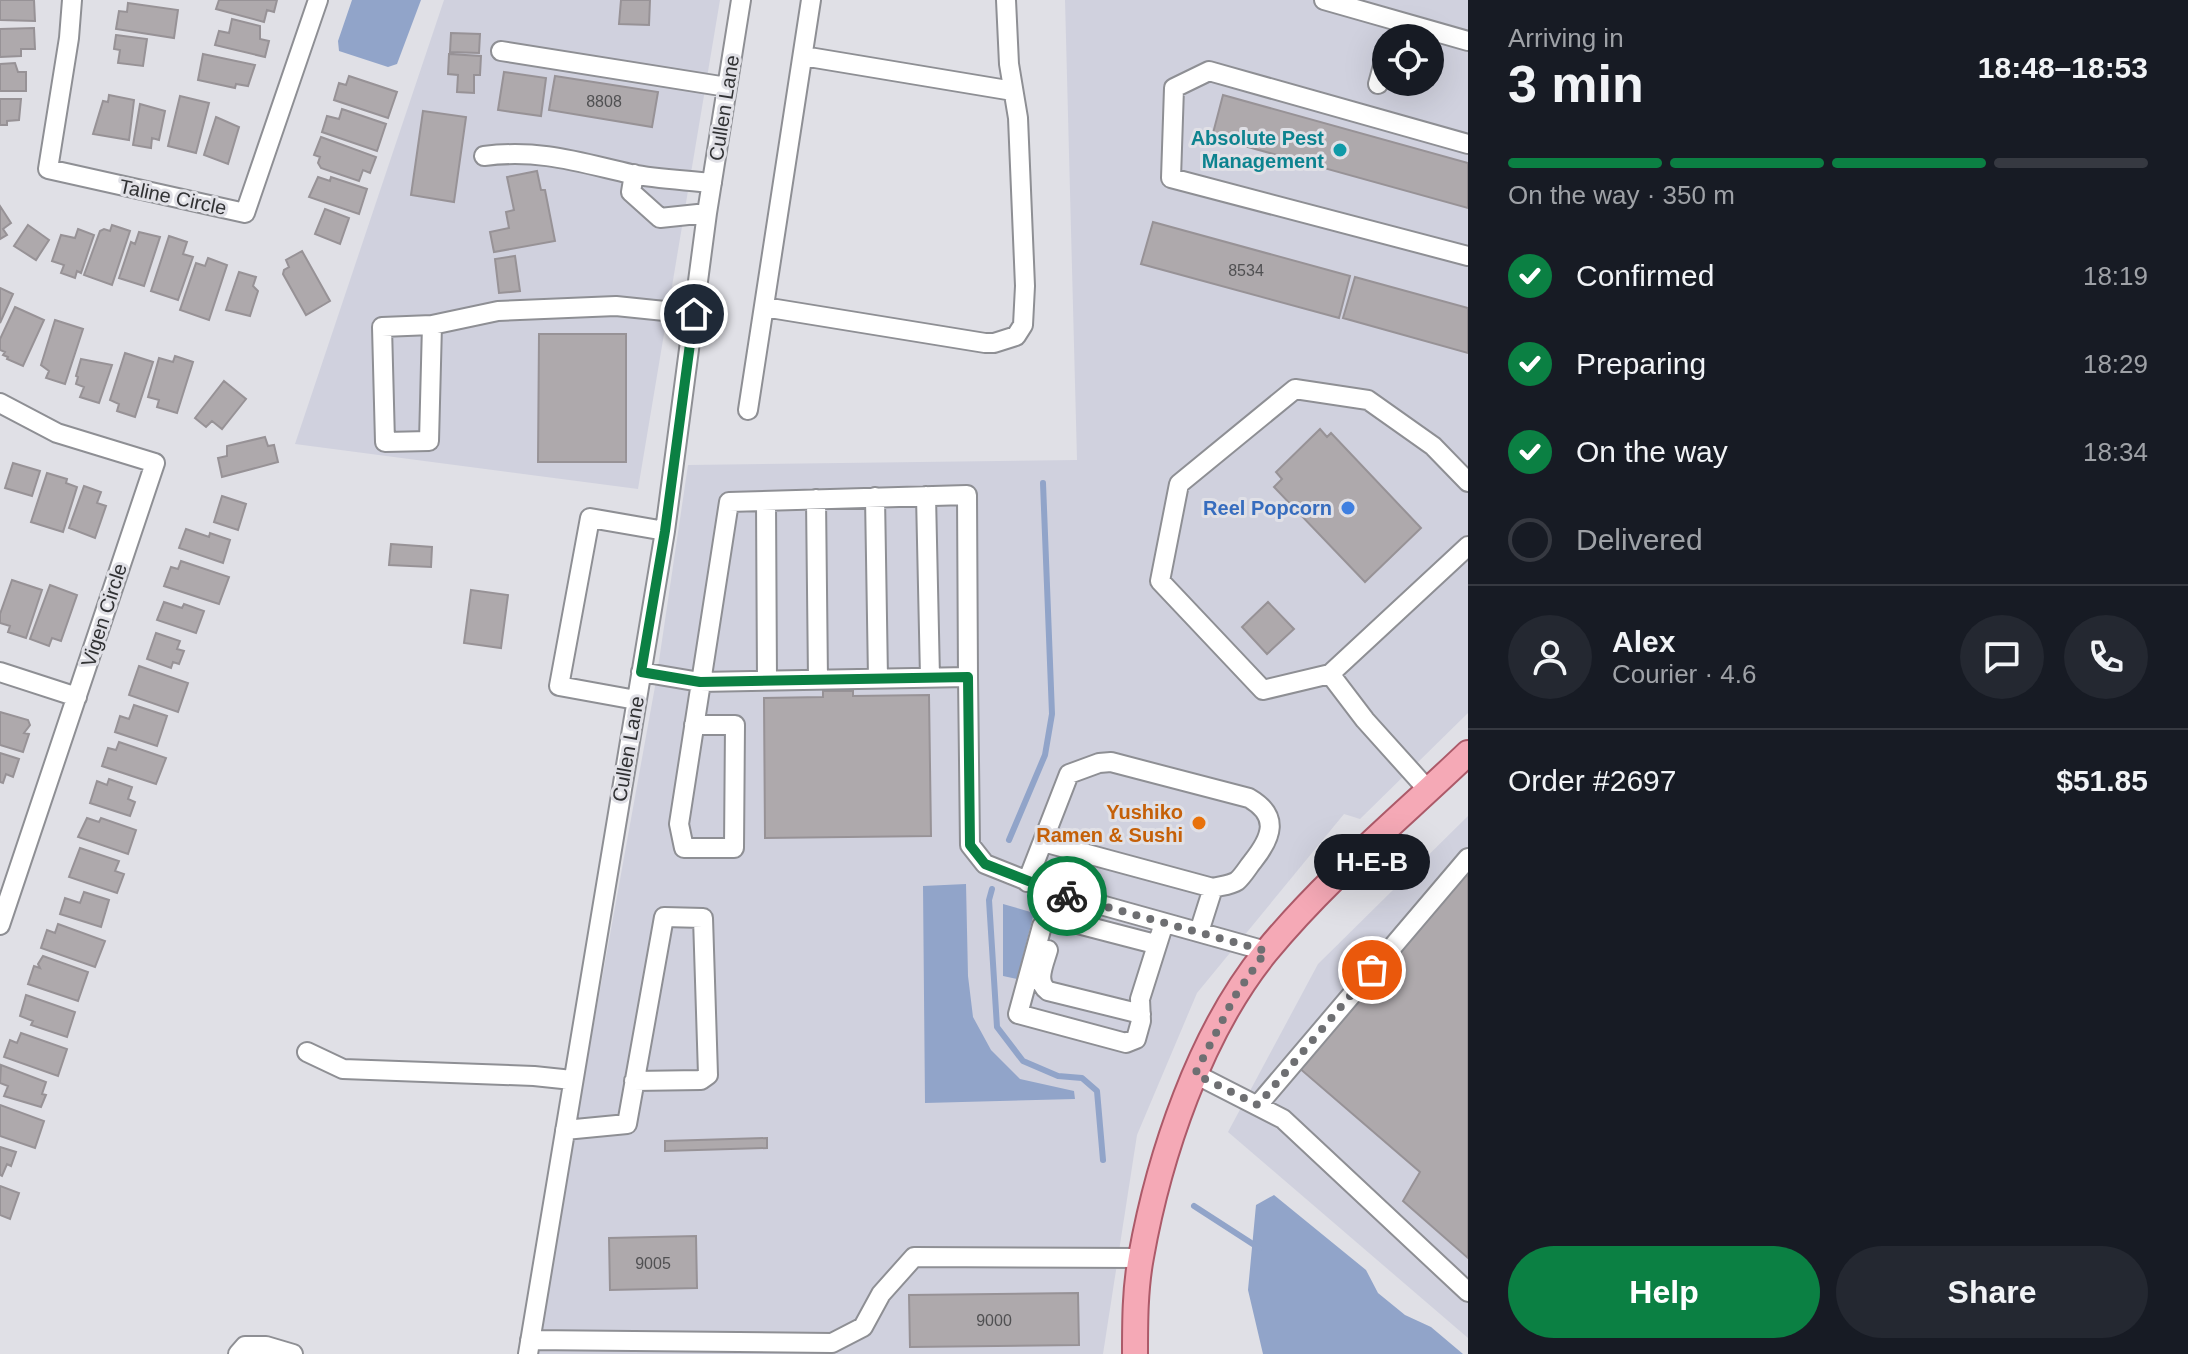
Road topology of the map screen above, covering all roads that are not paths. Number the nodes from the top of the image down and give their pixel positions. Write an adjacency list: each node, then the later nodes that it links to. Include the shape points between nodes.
1 (72, 0): 2 (street, Taline Circle, via 48,169 245,213)
2 (318, 0)
3 (741, 0): 12 (street, Cullen Lane)
4 (811, 0): 11 (street)
5 (1006, 0): 13 (street)
6 (1324, 0): 7 (street)
7 (1381, 24)
8 (1444, 37): 9 (street)
9 (1468, 41)
10 (501, 51): 12 (street)
11 (803, 56): 13 (street); 20 (street)
12 (727, 87): 17 (street, Cullen Lane)
13 (1013, 91): 20 (street, via 1025,286 1023,325 1016,336 985,343)
14 (1468, 144): 19 (street, via 1209,71 1174,88 1171,178)
15 (484, 156): 16 (street, via 516,152 572,158)
16 (634, 174): 17 (street); 18 (street, via 631,192 660,218)
17 (712, 183): 18 (street, Cullen Lane)
18 (707, 213): 21 (street, Cullen Lane)
19 (1468, 256)
20 (764, 307): 24 (street)
21 (694, 314): 22 (street, via 587,307 498,311); 30 (street, Cullen Lane)
22 (432, 325): 22 (street, via 382,327 385,442 429,441)
23 (0, 403): 41 (street, Vigen Circle, via 57,433 155,463)
24 (748, 410)
25 (1468, 482): 34 (street, via 1433,446 1368,400 1295,389 1179,484 1160,581 1263,690)
26 (926, 496): 27 (street); 35 (street); 36 (street, via 967,495)
27 (875, 497): 28 (street); 37 (street)
28 (816, 499): 29 (street); 38 (street)
29 (766, 501): 39 (street); 40 (street, via 729,502)
30 (665, 531): 33 (street, Cullen Lane); 42 (street, via 590,518 559,686)
31 (1468, 546): 34 (street)
32 (0, 672): 41 (street)
33 (641, 672): 40 (street); 42 (street, Cullen Lane)
34 (1330, 674): 45 (street)
35 (930, 677): 36 (street); 37 (street)
36 (968, 677): 48 (street, via 970,845 985,864)
37 (878, 678): 38 (street)
38 (818, 679): 39 (street)
39 (767, 680): 40 (street)
40 (700, 682): 43 (street)
41 (77, 697): 54 (street, Vigen Circle)
42 (636, 700): 62 (street, Cullen Lane)
43 (694, 725): 43 (street, via 679,824 684,848 734,848 735,725)
44 (1468, 753): 45 (main road)
45 (1428, 790): 58 (main road)
46 (1043, 842): 48 (street); 49 (street); 49 (street, via 1069,774 1099,763 1249,798 1269,817 1265,845 1236,882)
47 (1468, 858): 64 (street)
48 (1027, 882): 50 (street)
49 (1213, 888): 55 (street)
50 (1058, 893): 51 (street); 52 (street)
51 (1116, 910): 53 (street); 56 (street)
52 (1051, 917): 56 (street); 59 (street, via 1043,987); 59 (street, via 1042,926 1018,1014 1126,1043 1136,1039)
53 (1164, 923): 55 (street); 57 (street)
54 (0, 925)
55 (1199, 932): 58 (street)
56 (1125, 937): 57 (street)
57 (1155, 944): 59 (street)
58 (1266, 951): 61 (main road, via 1235,996)
59 (1141, 1014)
60 (307, 1052): 62 (street, via 343,1069)
61 (1195, 1074): 64 (street); 66 (main road, via 1173,1131)
62 (572, 1080): 65 (street, Cullen Lane)
63 (634, 1081): 63 (street, via 664,917 703,918 708,1075 701,1080); 65 (street, via 627,1124)
64 (1258, 1105): 67 (street, via 1283,1119)
65 (565, 1130): 68 (street, Cullen Lane)
66 (1141, 1258): 68 (street, via 914,1257 881,1294 863,1327 832,1343); 71 (main road)
67 (1468, 1292)
68 (529, 1347)
69 (238, 1354): 70 (street, via 245,1346 266,1346)
70 (293, 1354)
71 (1135, 1354)

